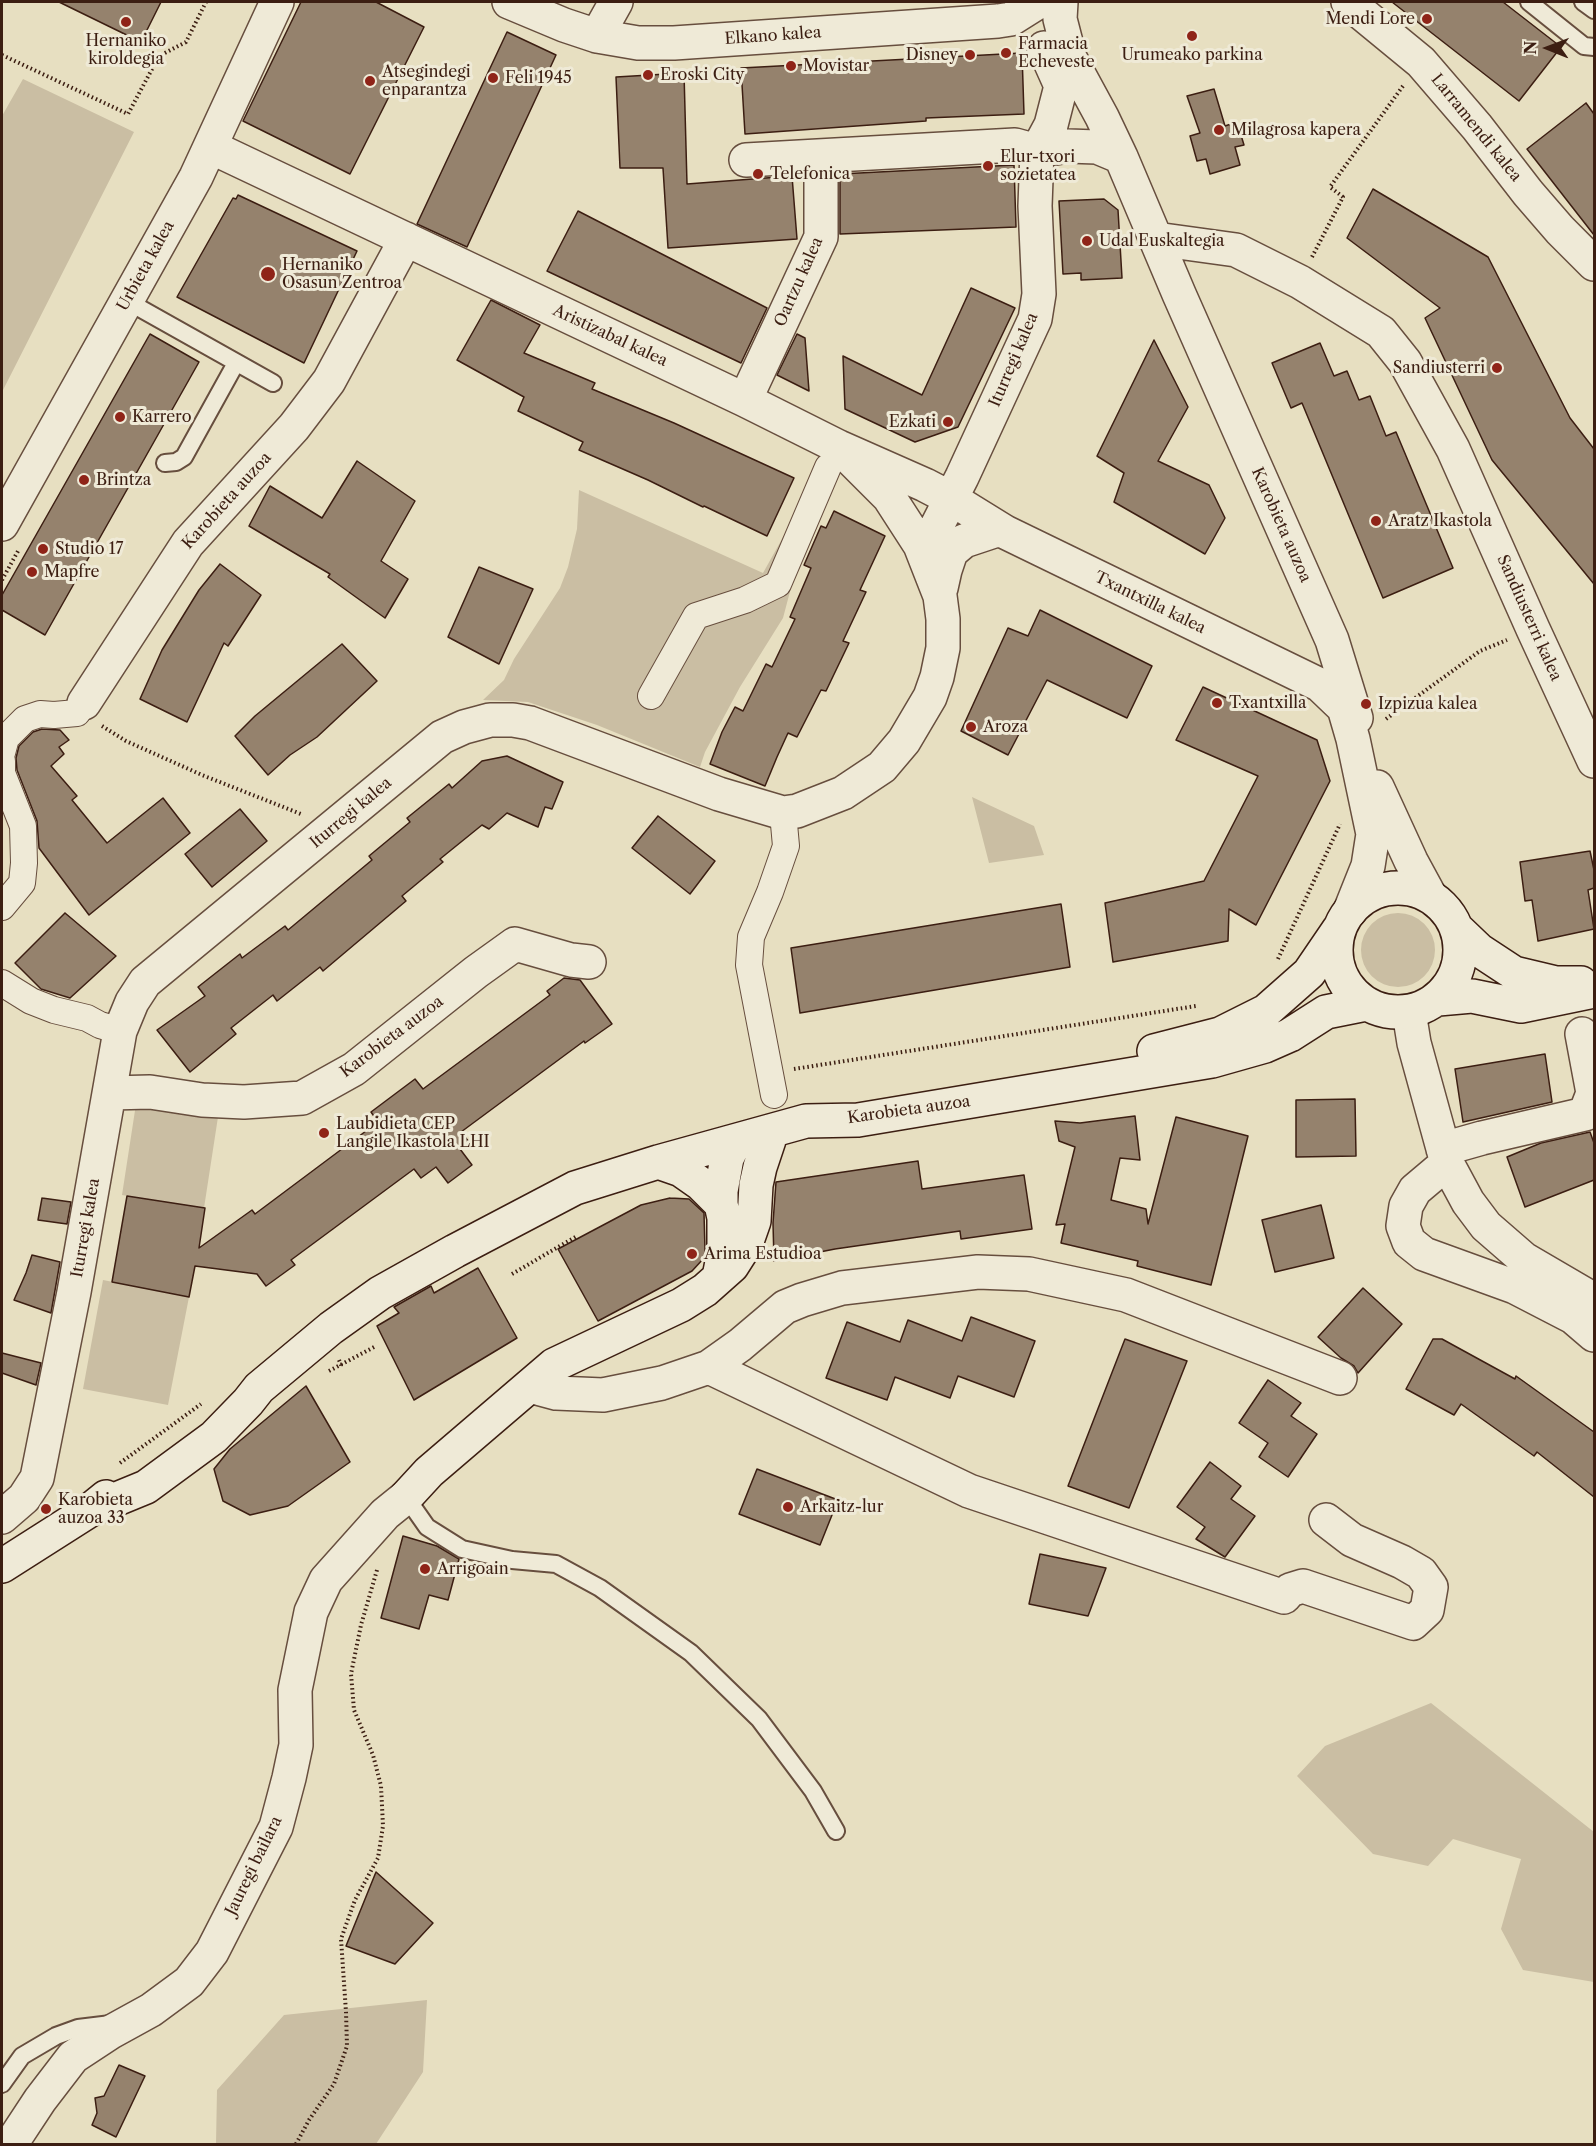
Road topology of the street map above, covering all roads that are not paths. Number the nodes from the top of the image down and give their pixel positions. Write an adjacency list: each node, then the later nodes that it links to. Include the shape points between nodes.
1 (277, 2): 13 (street, Urbieta kalea)
2 (509, 2): 10 (street, Elkano kalea)
3 (616, 2): 10 (street)
4 (1060, 2): 12 (street)
5 (1348, 2): 21 (street, Larramendi kalea, via 1421,62 1528,193)
6 (1529, 2): 11 (lane, via 1584,46)
7 (1583, 2): 8 (lane)
8 (1594, 10)
9 (1041, 12): 10 (street, Elkano kalea, via 1011,20 674,43 638,44); 12 (street); 14 (street, via 1045,53 1061,86 1056,114)
10 (597, 36)
11 (1594, 47)
12 (1070, 58): 16 (street)
13 (211, 147): 18 (street, Aristizabal kalea); 23 (street, Urbieta kalea)
14 (1037, 151): 15 (street, via 1015,145); 16 (street, via 1097,147); 29 (street, Iturregi kalea, via 1035,206 1040,294 1035,318)
15 (821, 157): 17 (street); 26 (street, Oartzu kalea, via 821,237)
16 (1121, 157): 19 (street, Karobieta auzoa)
17 (746, 160)
18 (406, 239): 26 (street, Aristizabal kalea); 36 (street, Karobieta auzoa, via 329,381 294,427 188,543)
19 (1156, 239): 20 (street, Sandiusterri kalea); 22 (street, Karobieta auzoa)
20 (1209, 245): 22 (street, via 1193,258); 39 (street, Sandiusterri kalea, via 1236,250 1300,282 1381,332 1405,362 1453,449)
21 (1594, 264)
22 (1176, 286): 33 (street, Karobieta auzoa)
23 (127, 301): 24 (lane); 30 (street, Urbieta kalea)
24 (236, 363): 25 (lane); 28 (lane, via 184,457)
25 (273, 383)
26 (745, 400): 27 (street, Aristizabal kalea)
27 (833, 457): 29 (street, Aristizabal kalea, via 873,461); 32 (street, Iturregi kalea, via 889,497 916,538); 35 (street, via 778,584 696,616)
28 (165, 463)
29 (950, 498): 31 (street, Aristizabal kalea); 32 (street, Iturregi kalea, via 933,545)
30 (2, 524)
31 (1003, 530): 32 (street, Iturregi kalea, via 964,541 951,552); 34 (street, Txantxilla kalea)
32 (936, 583): 40 (street, Iturregi kalea, via 943,619 943,648 930,697 904,741 882,767 843,793)
33 (1332, 640): 34 (street, via 1313,664); 41 (street, Karobieta auzoa, via 1376,786)
34 (1296, 673): 43 (street, Karobieta auzoa, via 1320,685 1344,708 1374,834 1368,866)
35 (651, 696)
36 (84, 703): 37 (street, Karobieta auzoa, via 77,713 40,714 25,719 6,738)
37 (2, 753)
38 (2, 761): 42 (street, via 2,773 23,826 24,862 22,883)
39 (1594, 761)
40 (783, 813): 51 (street, Iturregi kalea, via 719,794 530,723 490,720 464,727 442,737 145,982); 53 (street, via 786,846 751,937 749,965)
41 (1430, 896): 43 (street, via 1414,889 1378,890 1363,898); 44 (street, via 1447,910)
42 (2, 907)
43 (1344, 920): 49 (street, via 1336,951 1339,972 1350,990); 55 (street, Karobieta auzoa, via 1309,973 1266,1011 1220,1034 1165,1049 852,1099)
44 (1457, 929): 47 (street, via 1479,950 1514,973 1556,983); 50 (street, via 1461,948 1458,967 1447,990)
45 (589, 962): 54 (street, Karobieta auzoa, via 515,944 354,1069 302,1098 244,1102 150,1092)
46 (2, 983): 51 (street, via 31,1001)
47 (1594, 983)
48 (1594, 991): 50 (street, via 1521,1006 1472,996)
49 (1366, 1004): 50 (street); 55 (street, Karobieta auzoa, via 1326,1012 1265,1046 1212,1061 858,1120)
50 (1420, 1018): 58 (street)
51 (110, 1028): 54 (street, Iturregi kalea)
52 (1582, 1034): 58 (street, via 1593,1093 1585,1114 1482,1138)
53 (772, 1084)
54 (110, 1093): 68 (street, Iturregi kalea, via 37,1479 24,1498)
55 (807, 1121): 56 (street)
56 (772, 1131): 57 (street); 61 (street, Jauregi bailara, via 756,1185 754,1221 747,1244)
57 (735, 1142): 59 (street); 60 (street, via 723,1172)
58 (1445, 1156): 62 (street, via 1468,1203 1486,1226 1524,1260); 63 (street, via 1406,1206 1403,1226 1409,1242 1424,1254 1515,1287 1573,1317)
59 (658, 1162): 60 (street, via 681,1170); 70 (street, via 575,1188 380,1293 259,1388 221,1410 90,1510)
60 (721, 1204): 61 (street, via 724,1252)
61 (719, 1277): 66 (street, Jauregi bailara, via 681,1305 554,1365)
62 (1594, 1300)
63 (1594, 1335)
64 (710, 1367): 65 (street, via 785,1307 802,1300 842,1288 978,1272 1029,1274 1126,1295); 66 (street, via 662,1383 603,1395 556,1393); 69 (street, via 969,1491 1284,1597 1290,1590 1303,1587 1413,1623 1427,1610 1431,1587 1421,1573 1352,1540)
65 (1340, 1378)
66 (530, 1386): 67 (street, Jauregi bailara, via 429,1472)
67 (406, 1497): 71 (lane, via 427,1527 462,1549 556,1564 600,1588 691,1653 759,1719 813,1791); 72 (street, Jauregi bailara, via 385,1514 327,1580 311,1612 295,1690 296,1745 276,1827 212,1952 189,1982)
68 (2, 1517)
69 (1326, 1520)
70 (2, 1566)
71 (836, 1831)
72 (130, 2022): 73 (lane, via 78,2028 56,2037 22,2056); 74 (street, Jauregi bailara, via 73,2057)
73 (2, 2084)
74 (11, 2145)

